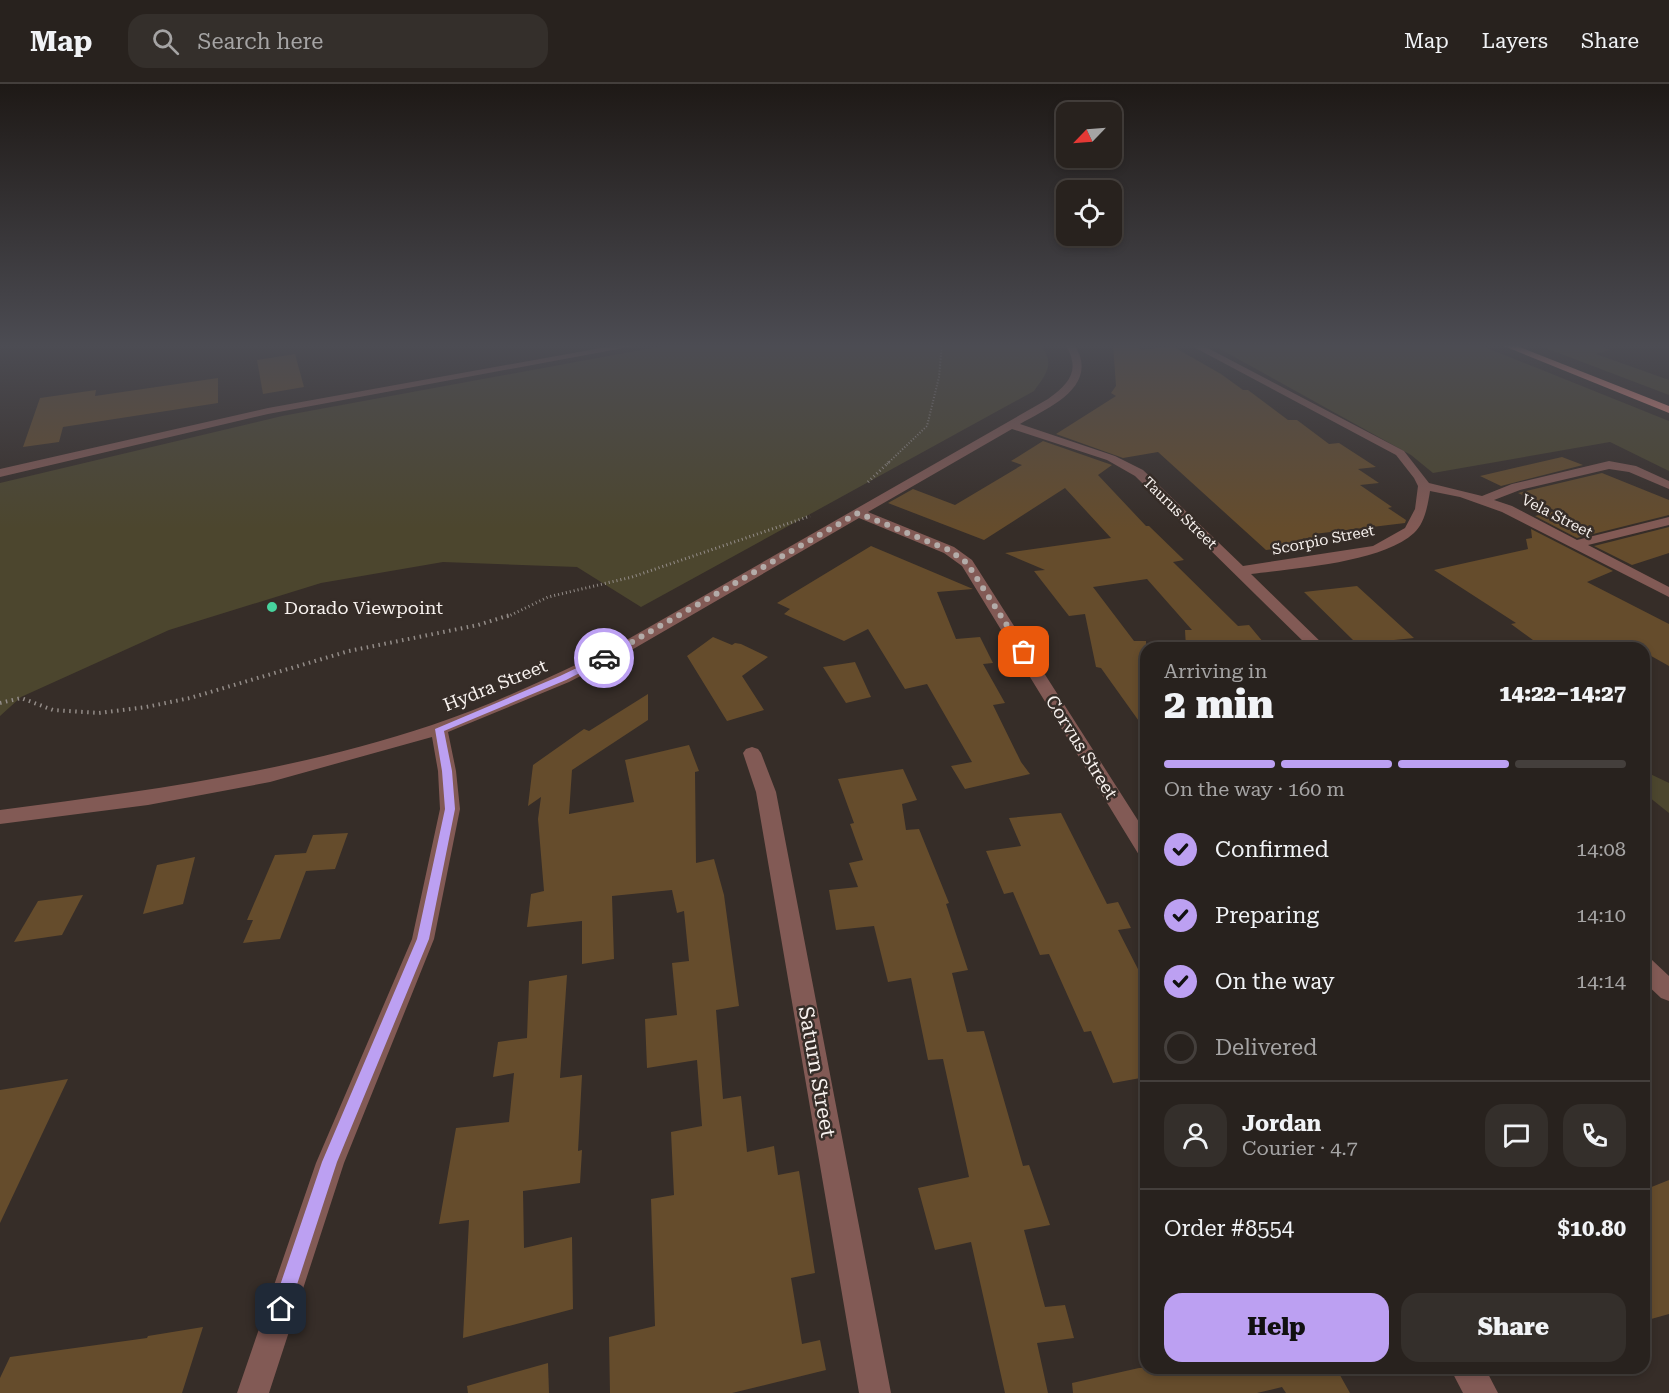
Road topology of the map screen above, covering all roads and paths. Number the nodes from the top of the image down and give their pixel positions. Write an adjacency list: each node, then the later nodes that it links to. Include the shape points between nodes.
1 (301, 405): 6 (street)
2 (932, 405): 7 (path, via 927,426)
3 (1045, 405): 5 (street, Hydra Street)
4 (1311, 405): 9 (street, via 1400,453)
5 (1012, 425): 11 (street, Hydra Street); 15 (street, Taurus Street, via 1111,458 1139,473)
6 (0, 473)
7 (865, 484)
8 (1669, 484): 10 (street, via 1632,469 1609,465 1516,487)
9 (1424, 486): 10 (street, Vela Street); 15 (street, Scorpio Street, via 1421,509 1410,530 1377,549)
10 (1483, 500): 14 (street, Vela Street)
11 (858, 513): 19 (street, Hydra Street, via 629,645 563,678); 22 (street, Corvus Street, via 949,550 967,563)
12 (810, 515): 18 (path, via 633,577 548,597 506,617 349,651 190,698 99,713 53,710 21,698)
13 (1669, 521): 14 (street)
14 (1577, 544): 16 (street, Vela Street)
15 (1240, 571): 17 (street, Taurus Street)
16 (1669, 593)
17 (1313, 642)
18 (0, 703)
19 (439, 729): 21 (street, Hydra Street, via 270,776 148,798); 26 (street, via 450,809 423,939 330,1162)
20 (752, 753): 27 (street, Saturn Street, via 766,792)
21 (0, 817)
22 (1140, 840)
23 (1650, 973): 24 (street)
24 (1669, 991)
25 (1470, 1374): 28 (street)
26 (253, 1393)
27 (875, 1393)
28 (1482, 1393)

